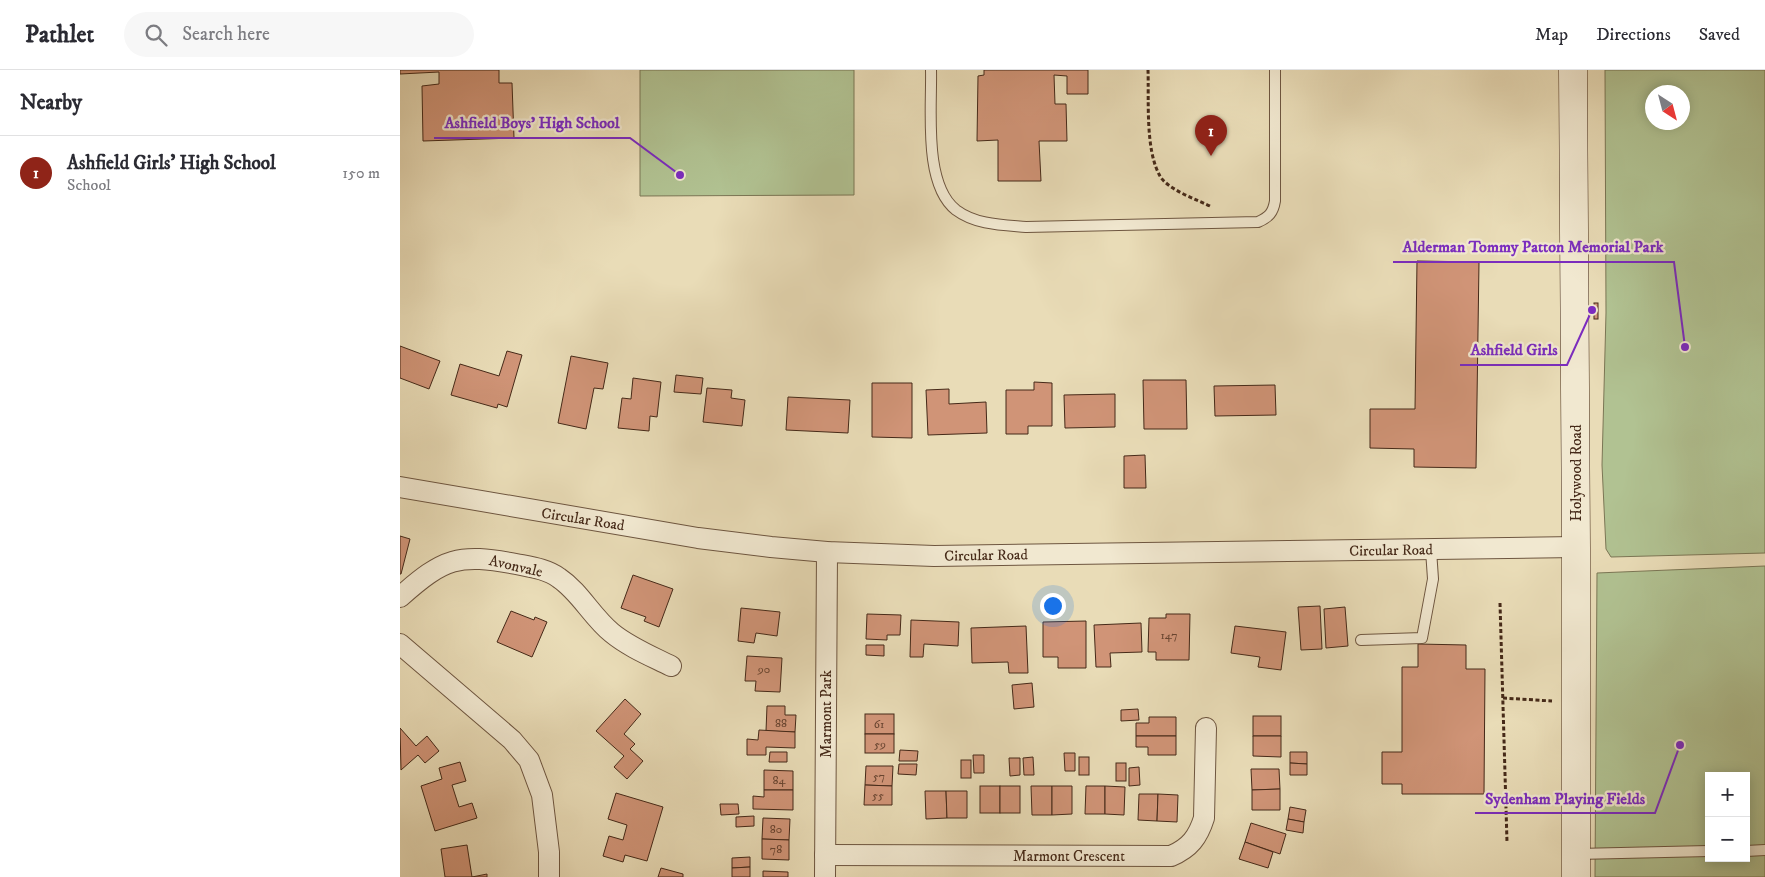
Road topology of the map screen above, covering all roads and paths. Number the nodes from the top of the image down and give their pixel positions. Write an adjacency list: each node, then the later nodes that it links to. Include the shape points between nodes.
1 (931, 70): 5 (lane, via 933,169 939,187 956,209 974,219 994,225 1026,227)
2 (1148, 70): 5 (path, via 1151,150 1160,178 1180,192)
3 (1275, 70): 5 (lane, via 1276,202 1267,218)
4 (1573, 70): 7 (main road, Holywood Road)
5 (1244, 223)
6 (400, 486): 9 (street, Circular Road, via 698,538)
7 (1576, 547): 8 (street, Circular Road); 23 (main road, Holywood Road)
8 (1431, 550): 9 (street, Circular Road, via 934,556); 12 (lane, via 1433,579 1422,638)
9 (827, 552): 22 (street, Marmont Park)
10 (400, 597): 14 (street, Avonvale, via 431,570 462,559 483,558 542,570 560,578 611,632)
11 (1500, 604): 15 (path)
12 (1361, 640)
13 (400, 644): 24 (street, via 512,740 529,760 542,795)
14 (671, 666)
15 (1503, 698): 16 (path); 18 (path)
16 (1556, 702)
17 (1206, 728): 22 (street, Marmont Crescent, via 1202,824 1188,847 1172,856)
18 (1507, 842)
19 (1765, 850): 20 (lane)
20 (1750, 851)
21 (1705, 852): 23 (lane)
22 (825, 855): 25 (street, Marmont Park)
23 (1576, 865)
24 (549, 877)
25 (825, 877)

